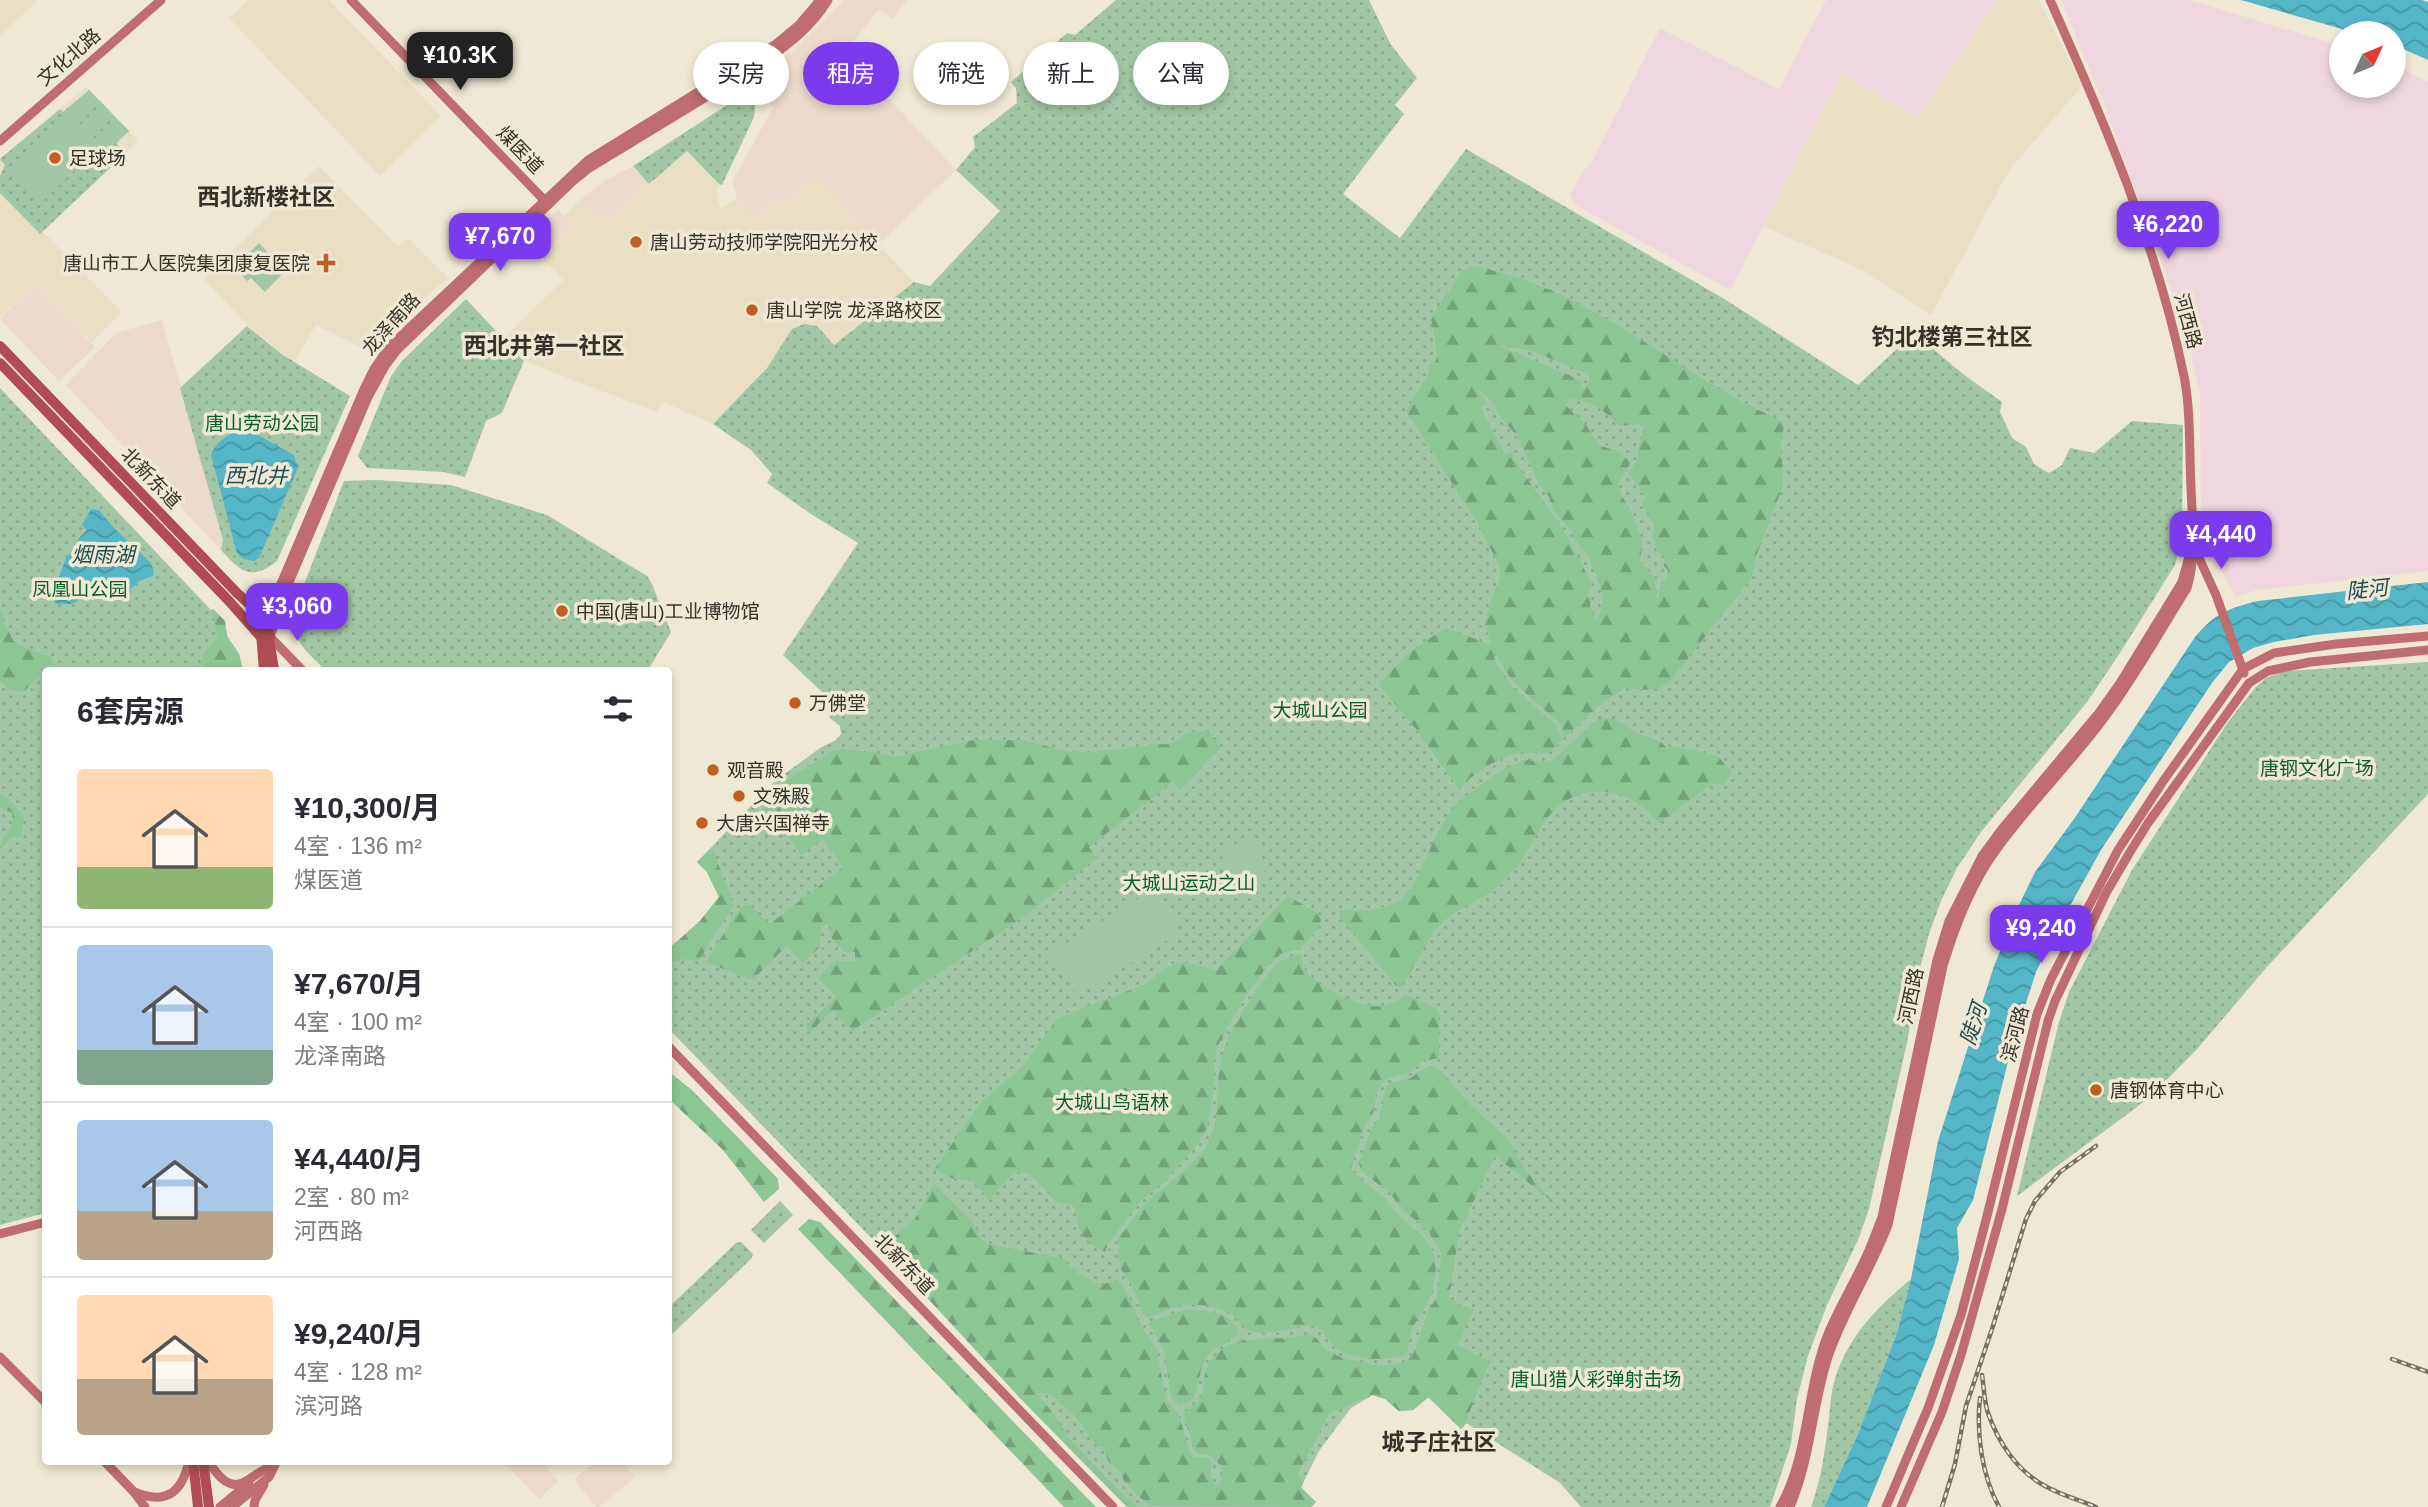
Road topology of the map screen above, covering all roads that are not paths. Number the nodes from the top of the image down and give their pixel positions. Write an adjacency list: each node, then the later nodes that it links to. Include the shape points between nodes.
1 (161, 0): 6 (main road, 文化北路)
2 (351, 0): 7 (main road, 煤医道)
3 (820, 0): 7 (main road, 龙泽南路, via 776,44 588,160)
4 (828, 0): 7 (main road, 龙泽南路, via 788,45 588,169)
5 (2050, 0): 10 (main road, 河西路, via 2108,136 2165,301 2188,408)
6 (0, 141)
7 (546, 202): 11 (main road, 龙泽南路, via 411,324 374,369); 13 (main road, 龙泽南路, via 385,366)
8 (0, 346): 11 (main road, 北新东道)
9 (0, 363): 13 (main road, 北新东道)
10 (2193, 545): 15 (main road); 39 (main road, 河西路, via 2182,582 2120,683 1995,838 1949,921 1882,1217 1823,1347 1802,1448); 40 (main road, 河西路, via 2187,588 2124,691 1995,851 1953,934 1888,1225 1829,1354 1808,1456)
11 (266, 619): 13 (main road)
12 (2428, 636): 15 (main road, 滨河路, via 2336,643 2274,653)
13 (265, 637): 16 (main road, 龙泽南路); 17 (main road, 龙泽南路); 18 (main road, 北新东道)
14 (2428, 650): 19 (main road, 滨河路, via 2310,662 2268,671)
15 (2241, 666): 19 (main road); 41 (main road, 滨河路, via 2118,850 2051,979 2037,1014 1961,1315)
16 (264, 667)
17 (273, 667)
18 (299, 667)
19 (2249, 683): 42 (main road, 滨河路, via 2148,822 2106,893 2055,1001 1961,1355)
20 (672, 1050): 38 (main road, 北新东道)
21 (42, 1223): 22 (main road)
22 (0, 1234)
23 (0, 1357): 24 (main road)
24 (42, 1399)
25 (108, 1465): 31 (main road)
26 (190, 1465): 31 (main road, via 183,1483 172,1493 155,1499)
27 (192, 1465): 33 (main road)
28 (205, 1465): 34 (main road)
29 (209, 1465): 30 (main road, via 221,1479 237,1485)
30 (273, 1468): 35 (main road); 36 (main road); 37 (main road)
31 (134, 1492): 32 (main road)
32 (145, 1507)
33 (198, 1507)
34 (209, 1507)
35 (220, 1507)
36 (232, 1507)
37 (254, 1507)
38 (1113, 1507)
39 (1780, 1507)
40 (1790, 1507)
41 (1886, 1507)
42 (1901, 1507)

